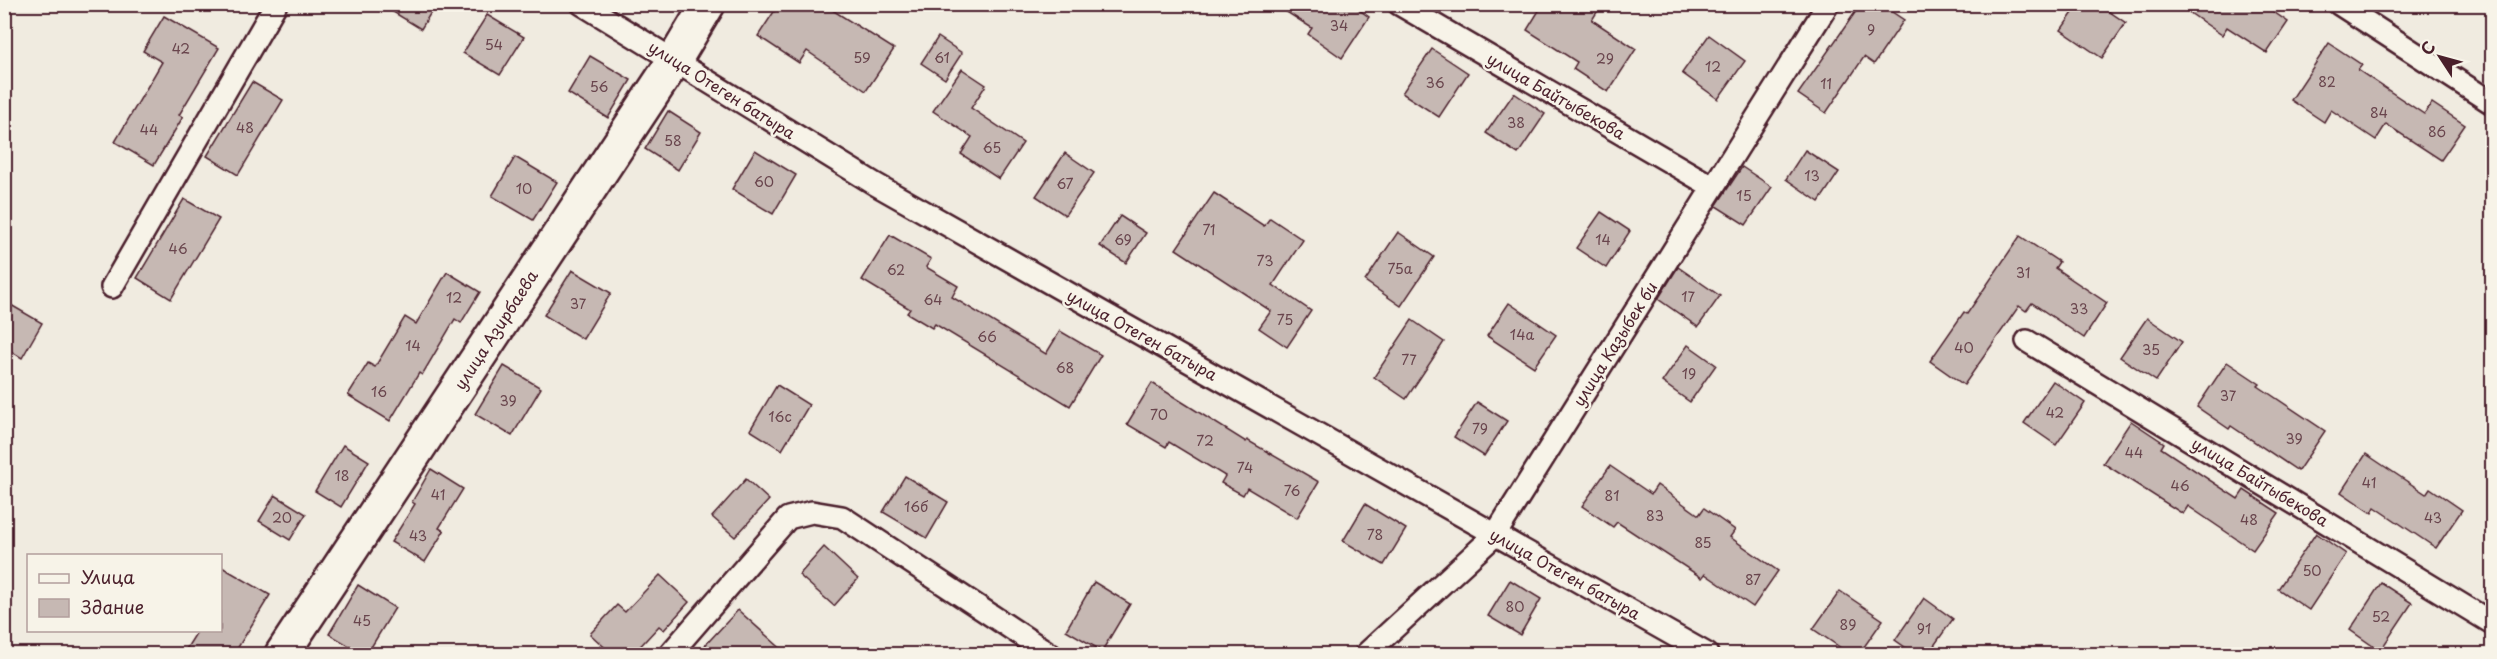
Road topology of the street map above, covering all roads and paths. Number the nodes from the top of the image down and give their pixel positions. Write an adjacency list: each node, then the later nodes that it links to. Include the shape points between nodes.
1 (276, 4): 10 (street)
2 (582, 4): 7 (street, улица Отеген батыра)
3 (708, 4): 7 (main road, улица Азирбаева)
4 (1400, 4): 9 (street, улица Байтыбекова)
5 (1828, 4): 9 (street, улица Казыбек би)
6 (2339, 4): 8 (street)
7 (674, 61): 12 (street, улица Отеген батыра, via 875,184); 14 (main road, улица Азирбаева)
8 (2493, 103)
9 (1713, 188): 12 (street, улица Казыбек би)
10 (112, 287)
11 (2027, 341): 13 (street, улица Байтыбекова)
12 (1496, 535): 17 (street, улица Казыбек би); 18 (street, улица Отеген батыра)
13 (2493, 623)
14 (282, 654)
15 (670, 654): 16 (street, via 788,519 812,512 842,517)
16 (1050, 654)
17 (1366, 654)
18 (1707, 654)

